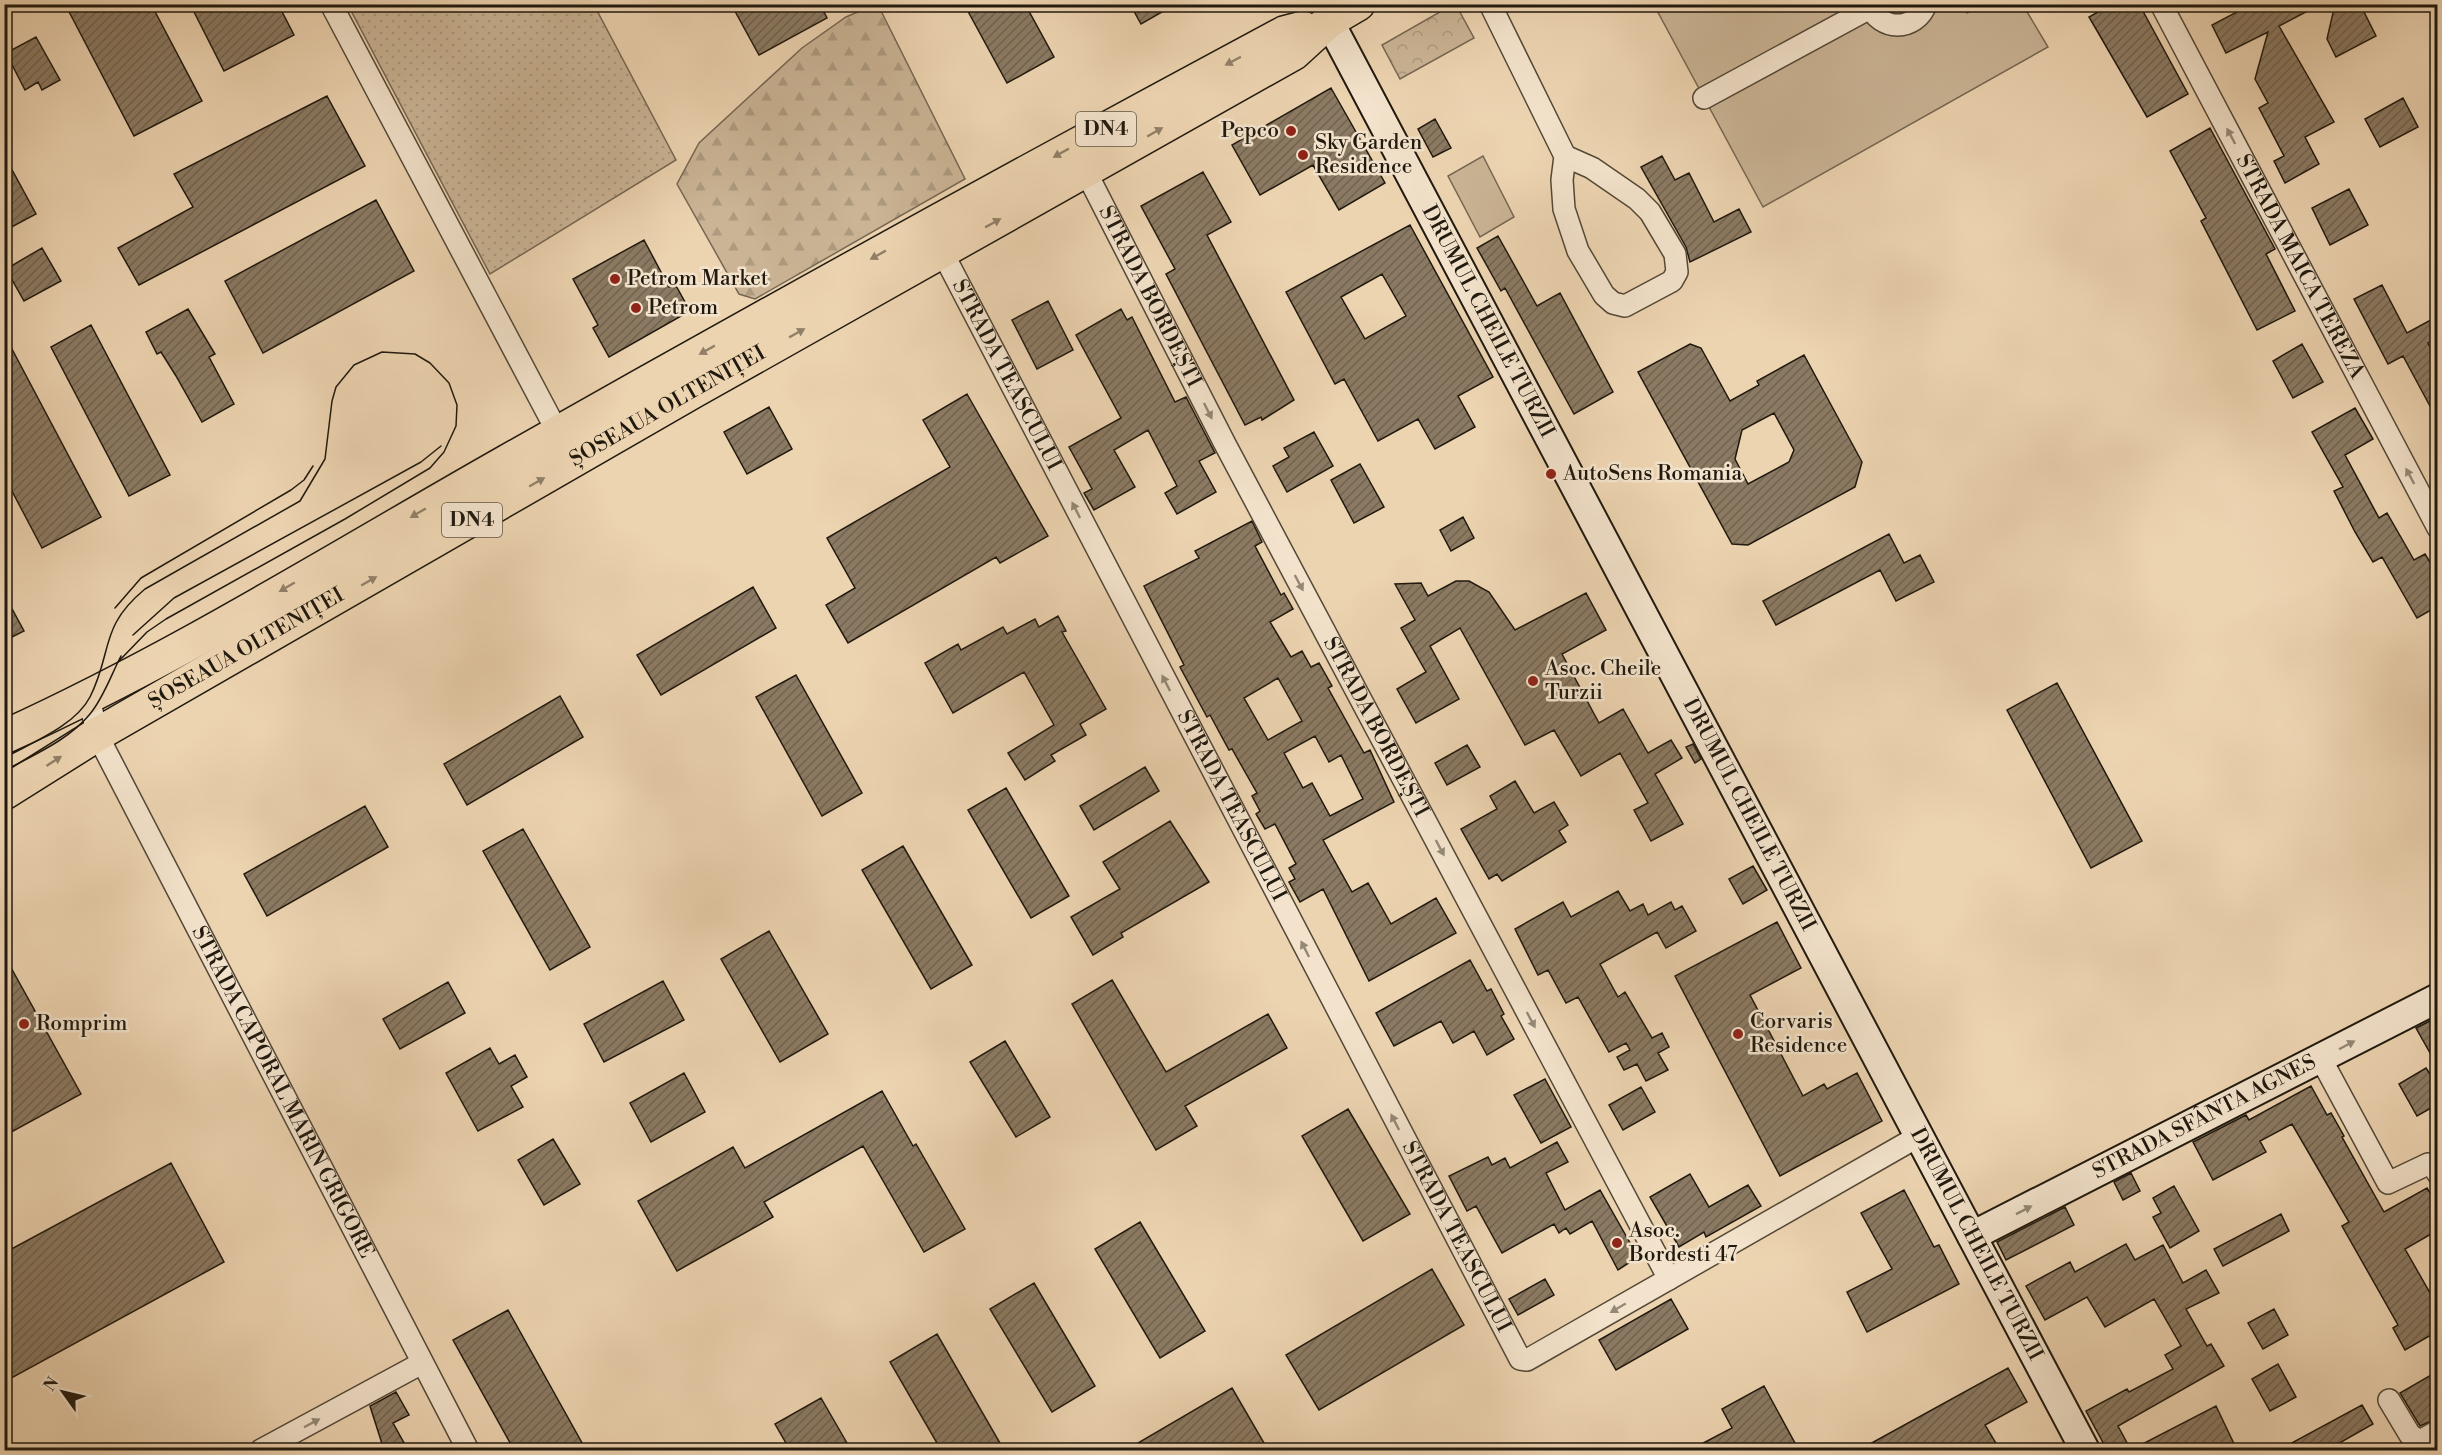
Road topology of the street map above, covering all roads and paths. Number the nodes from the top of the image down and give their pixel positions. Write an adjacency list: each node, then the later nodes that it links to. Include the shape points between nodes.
1 (331, 4): 12 (street, ȘOSEAUA OLTENIȚEI)
2 (1358, 4): 7 (main road, ȘOSEAUA OLTENIȚEI / DN4)
3 (1490, 4): 9 (street)
4 (1926, 4): 6 (street, via 1919,17 1902,25 1883,22)
5 (2162, 4): 13 (street, STRADA MAICA TEREZA, one-way to 5)
6 (1870, 6): 8 (street)
7 (1329, 21): 10 (main road, ȘOSEAUA OLTENIȚEI / DN4, one-way to 7, via 1294,53); 11 (main road, ȘOSEAUA OLTENIȚEI / DN4, one-way to 11, via 1284,33); 20 (street, DRUMUL CHEILE TURZII)
8 (1704, 98)
9 (1565, 156): 9 (street, via 1562,193 1569,227 1604,295 1625,306 1672,280 1677,272 1675,254 1650,212 1592,168)
10 (1086, 172): 11 (main road, ȘOSEAUA OLTENIȚEI / DN4, one-way to 10); 23 (street, STRADA BORDEȘTI, one-way to 23, via 1225,444)
11 (935, 239): 12 (main road, ȘOSEAUA OLTENIȚEI / DN4, one-way to 12); 15 (main road, ȘOSEAUA OLTENIȚEI / DN4, one-way to 11); 23 (street, STRADA TEASCULUI, one-way to 11, via 1527,1360 1520,1359)
12 (558, 433): 14 (main road, ȘOSEAUA OLTENIȚEI / DN4, one-way to 14)
13 (2438, 528)
14 (89, 698): 15 (street, STRADA CAPORAL MARIN GRIGORE); 16 (main road, ȘOSEAUA OLTENIȚEI / DN4)
15 (98, 734): 17 (main road, ȘOSEAUA OLTENIȚEI / DN4, one-way to 15); 24 (street, STRADA CAPORAL MARIN GRIGORE)
16 (4, 737)
17 (5, 791)
18 (2438, 998): 19 (street, STRADA SFÂNTA AGNES, one-way to 18)
19 (2321, 1059): 21 (street, via 2388,1183 2428,1164); 22 (street, STRADA SFÂNTA AGNES, one-way to 19)
20 (1919, 1136): 22 (street, DRUMUL CHEILE TURZII); 23 (street)
21 (2438, 1174)
22 (1972, 1236): 29 (street, DRUMUL CHEILE TURZII)
23 (1669, 1279)
24 (422, 1363): 27 (street, one-way to 24); 28 (street, STRADA CAPORAL MARIN GRIGORE)
25 (2389, 1400): 26 (street, via 2410,1435 2420,1440)
26 (2438, 1431)
27 (261, 1450)
28 (468, 1450)
29 (2085, 1450)

